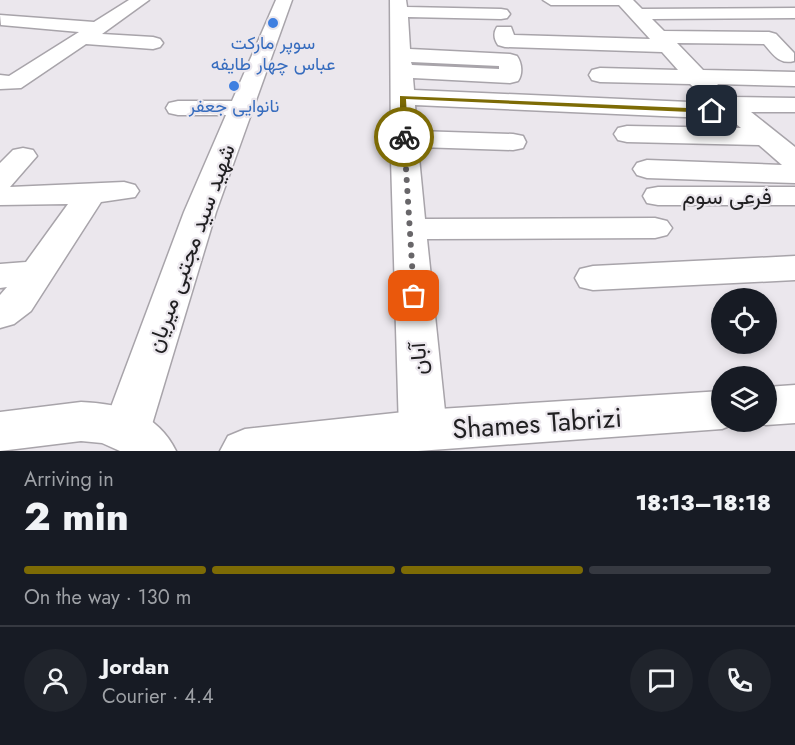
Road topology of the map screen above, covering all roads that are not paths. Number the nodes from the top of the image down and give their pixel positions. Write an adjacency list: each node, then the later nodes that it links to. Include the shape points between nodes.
1 (284, 0): 17 (street, شهید سید مجتبی میریان)
2 (550, 0): 8 (street)
3 (399, 6): 8 (street, via 503,22 505,41); 13 (street, آبان)
4 (142, 10): 7 (street)
5 (795, 13): 8 (street)
6 (1, 20): 7 (street)
7 (98, 28): 9 (street); 11 (street, via 13,83)
8 (652, 31): 10 (street, via 769,38); 12 (street); 14 (street); 18 (street)
9 (153, 43)
10 (787, 57)
11 (1, 69)
12 (598, 69)
13 (401, 74): 18 (street); 21 (street, آبان)
14 (795, 79)
15 (795, 105): 18 (street)
16 (178, 108): 17 (street)
17 (241, 108): 41 (street, شهید سید مجتبی میریان, via 200,212)
18 (732, 108): 20 (street)
19 (627, 134): 20 (street)
20 (767, 137): 24 (street)
21 (404, 139): 22 (street); 30 (street, آبان)
22 (513, 142)
23 (23, 156): 26 (street)
24 (795, 161)
25 (795, 174): 28 (street, فرعی سوم, via 653,183)
26 (0, 180)
27 (0, 196): 32 (street, via 108,193)
28 (795, 196)
29 (654, 228): 30 (street)
30 (410, 229): 39 (street, آبان)
31 (795, 268): 34 (street)
32 (37, 273): 33 (street); 35 (street, via 17,302)
33 (0, 276)
34 (592, 278)
35 (0, 314)
36 (795, 404): 37 (street)
37 (777, 405)
38 (711, 411): 39 (street, Shames Tabrizi)
39 (423, 430): 42 (street, Shames Tabrizi)
40 (0, 432): 41 (street, via 62,422 99,421)
41 (139, 441)
42 (245, 451)

